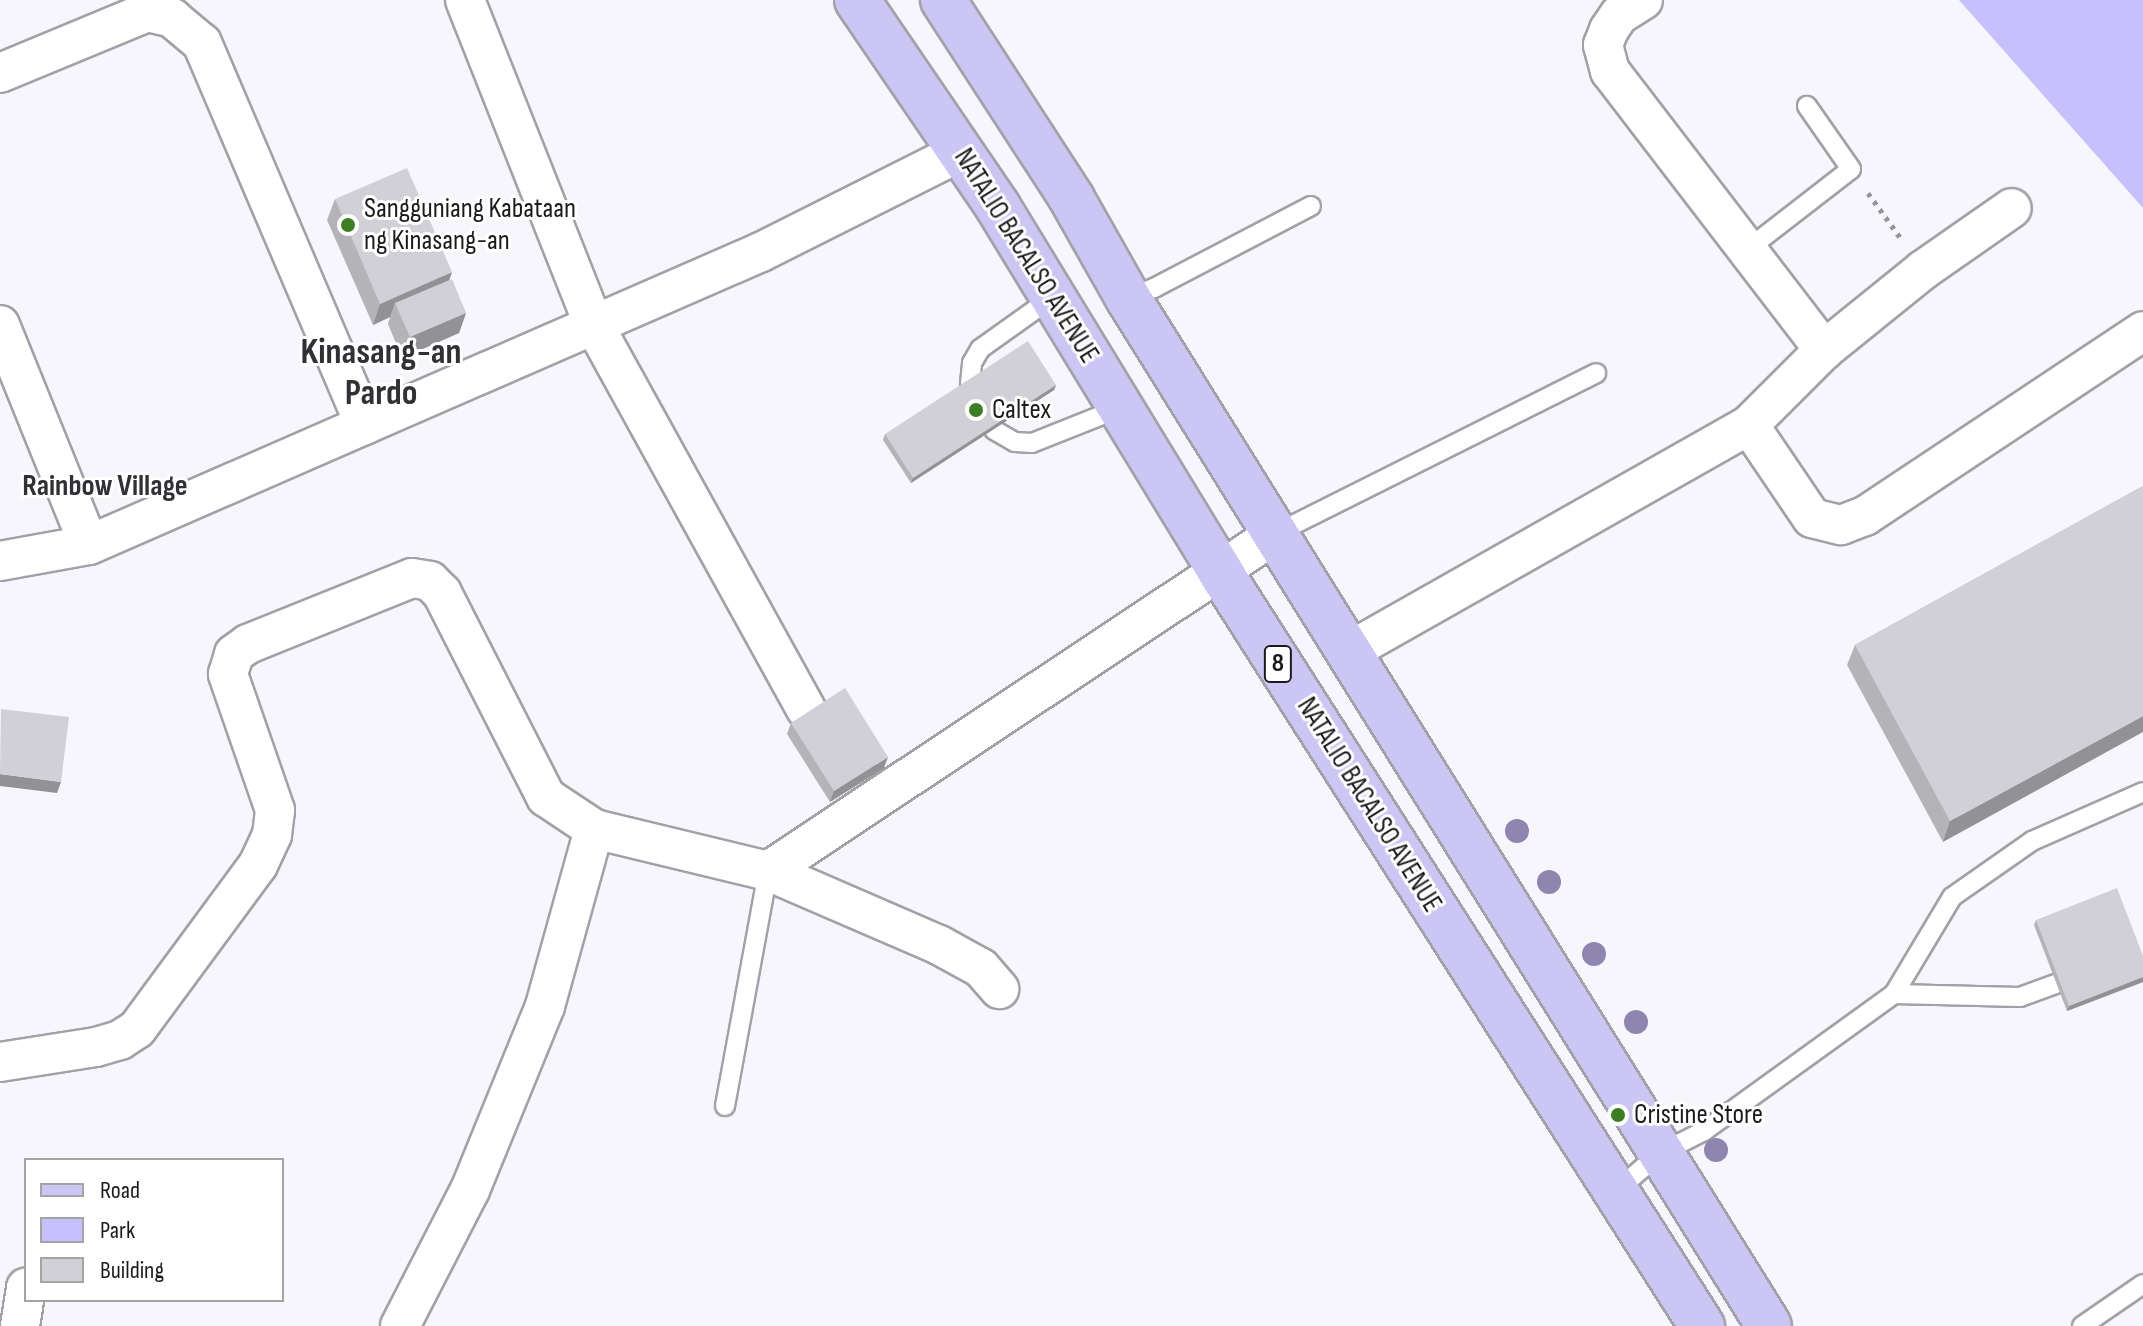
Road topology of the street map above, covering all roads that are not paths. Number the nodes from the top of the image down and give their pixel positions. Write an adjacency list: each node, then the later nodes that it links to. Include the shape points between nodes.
1 (465, 0): 14 (street)
2 (857, 0): 7 (main road, NATALIO BACALSO AVENUE / 8)
3 (943, 0): 12 (main road, 8, via 1072,199)
4 (1643, 0): 10 (street, via 1619,15 1609,30 1603,45 1610,71)
5 (0, 73): 20 (street, via 147,12 172,18 202,43)
6 (1807, 106): 10 (lane, via 1851,169)
7 (962, 151): 11 (main road, NATALIO BACALSO AVENUE / 8); 14 (street, via 761,252)
8 (1311, 206): 12 (lane)
9 (2012, 208): 16 (street, via 1923,270)
10 (1748, 249): 16 (street)
11 (1053, 297): 18 (lane, via 980,349); 19 (main road, NATALIO BACALSO AVENUE / 8)
12 (1128, 298): 23 (main road, 8)
13 (0, 325): 24 (street)
14 (594, 325): 20 (street); 28 (street)
15 (2143, 331): 21 (street, via 1865,516 1841,525 1812,518)
16 (1824, 350): 21 (street)
17 (1596, 373): 23 (lane)
18 (970, 383)
19 (1120, 408): 22 (lane, via 1032,443 1015,442); 26 (main road, NATALIO BACALSO AVENUE / 8)
20 (365, 425): 24 (street)
21 (1749, 425): 27 (street)
22 (994, 430)
23 (1277, 533): 26 (street); 27 (main road, 8)
24 (89, 545): 25 (street)
25 (0, 561)
26 (1221, 573): 31 (street); 38 (main road, NATALIO BACALSO AVENUE / 8)
27 (1348, 652): 37 (main road, 8)
28 (806, 709)
29 (2143, 792): 34 (lane, via 2032,841 1952,897)
30 (594, 829): 31 (street); 35 (street, via 546,797 442,593 430,581 412,578 234,654 228,674 275,810 272,835 258,865 137,1029 96,1047); 44 (street, via 545,1006 470,1190)
31 (768, 871): 33 (street, via 939,945 981,968); 36 (lane)
32 (2102, 968): 34 (lane, via 2020,997)
33 (999, 989)
34 (1894, 994): 37 (lane, via 1704,1131)
35 (0, 1062)
36 (725, 1106)
37 (1659, 1154): 38 (lane); 46 (main road, 8)
38 (1614, 1192): 45 (main road, NATALIO BACALSO AVENUE / 8)
39 (0, 1270): 40 (street, via 21,1271)
40 (24, 1276)
41 (2143, 1284): 47 (lane)
42 (24, 1300): 43 (street)
43 (20, 1326)
44 (400, 1326)
45 (1702, 1326)
46 (1769, 1326)
47 (2082, 1326)

